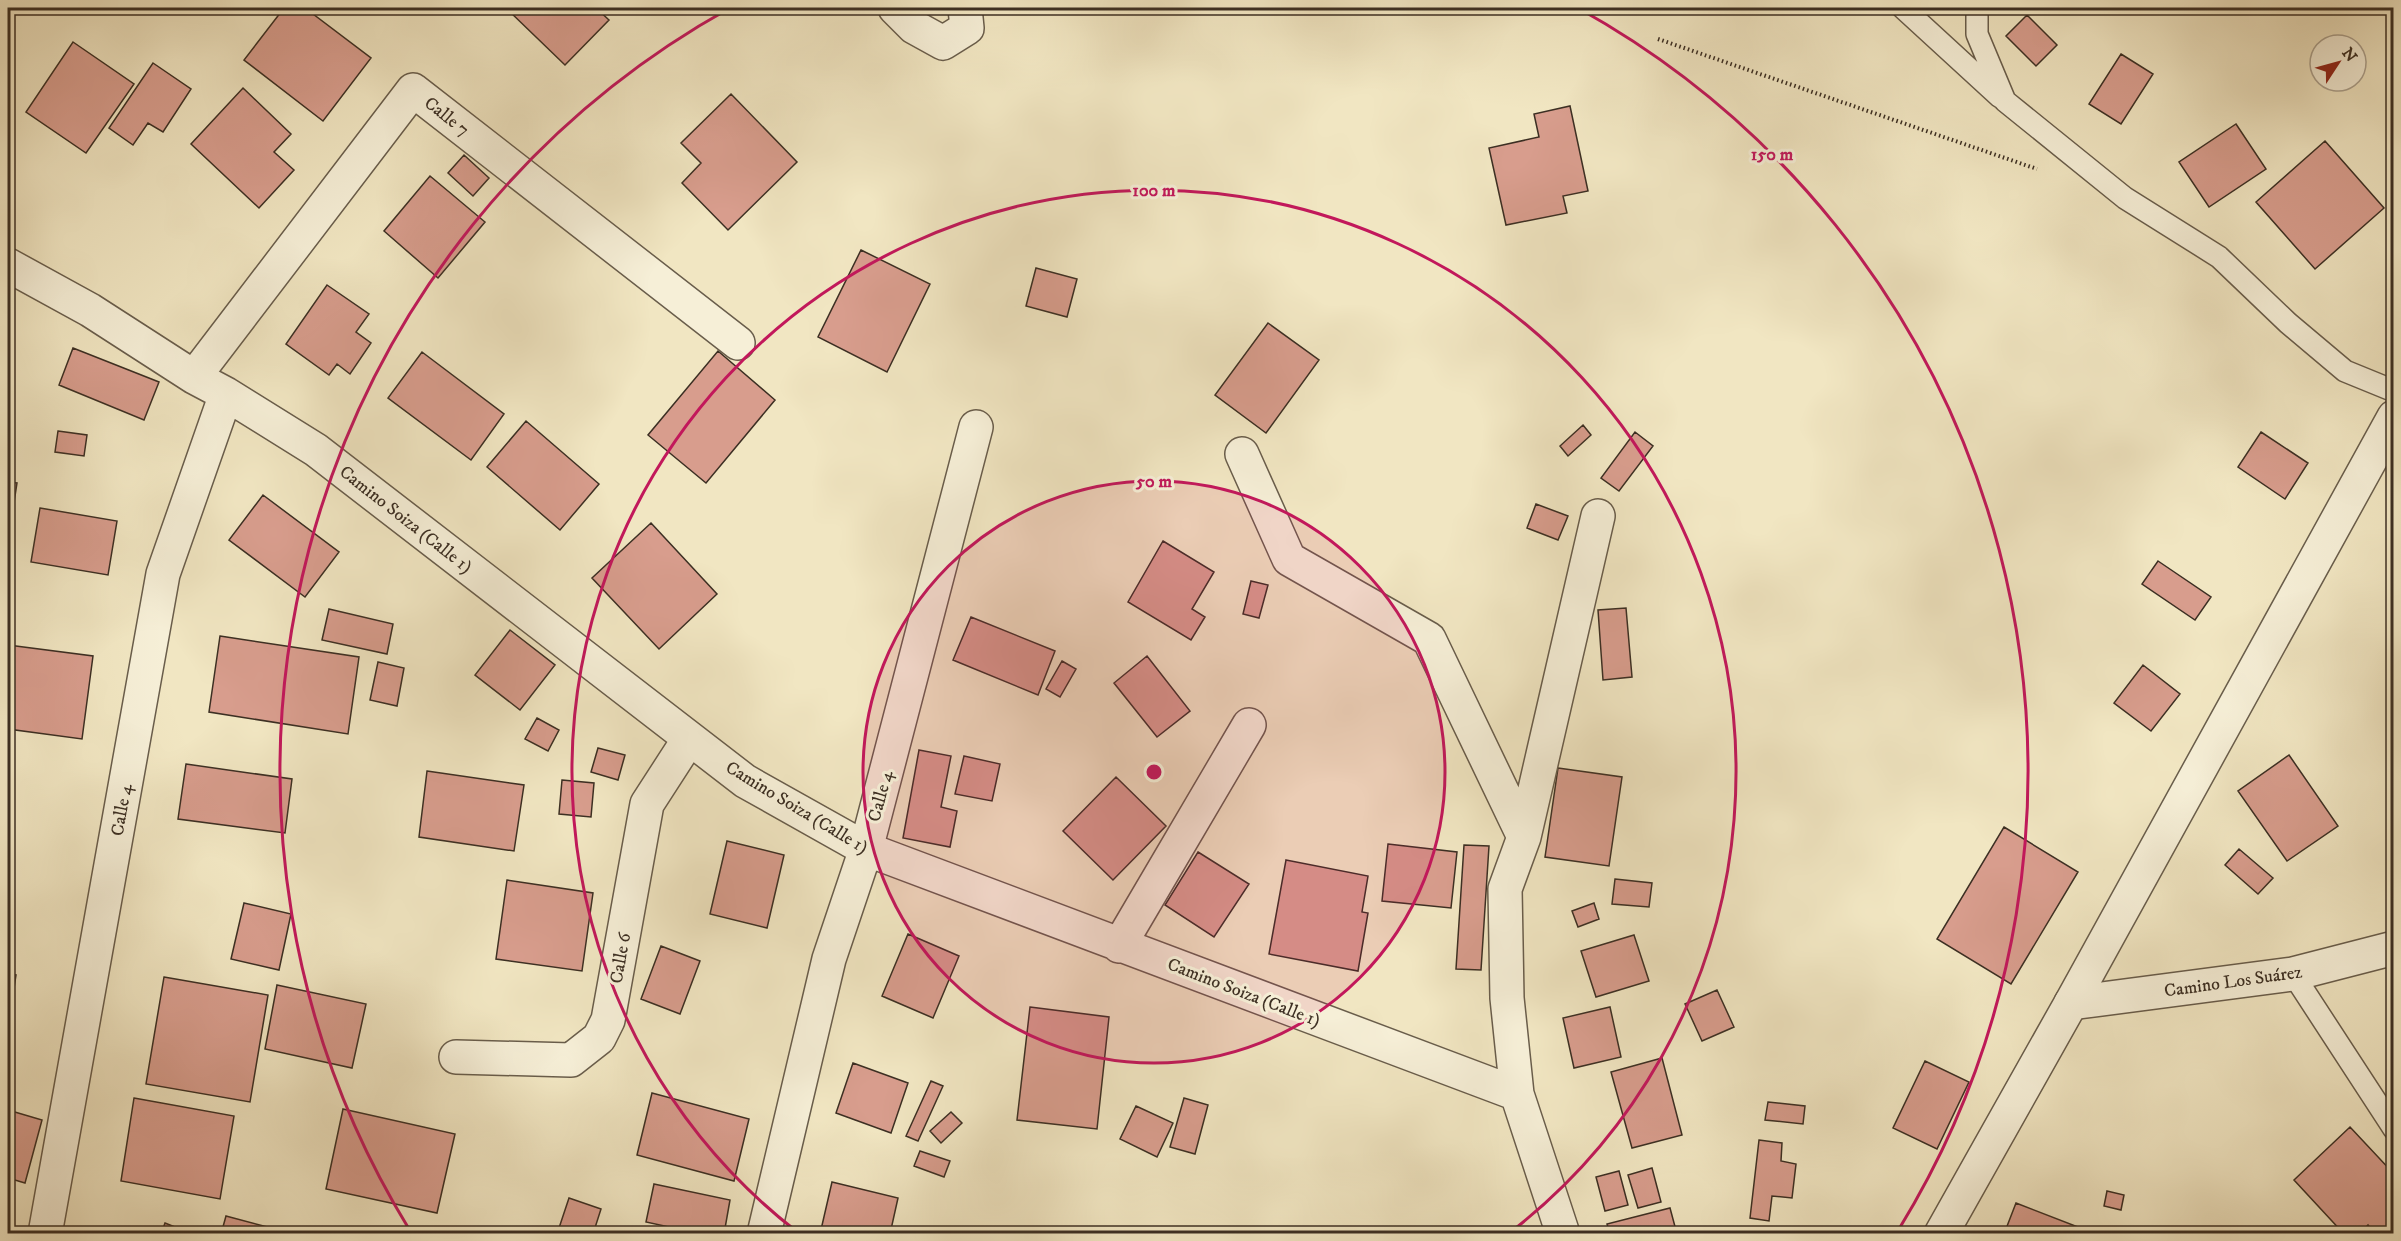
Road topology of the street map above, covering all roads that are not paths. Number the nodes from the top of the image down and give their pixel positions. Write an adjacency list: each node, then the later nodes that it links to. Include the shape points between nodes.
1 (895, 8): 2 (street, via 914,27 943,43 967,28)
2 (965, 8)
3 (1903, 8): 5 (lane)
4 (1977, 8): 5 (lane, via 1977,34)
5 (2005, 101): 9 (lane, via 2125,198 2219,257 2345,371)
6 (8, 265): 8 (street, Camino Soiza (Calle 1), via 90,310)
7 (738, 343): 8 (street, Calle 7, via 413,90)
8 (194, 377): 10 (street, Camino Soiza (Calle 1))
9 (2394, 391)
10 (226, 394): 16 (street, Camino Soiza (Calle 1), via 316,450); 26 (street, Calle 4, via 163,574)
11 (2394, 417): 22 (street)
12 (976, 427): 18 (street, Calle 4)
13 (1242, 454): 17 (street, via 1289,559 1429,639)
14 (1598, 516): 17 (street)
15 (1249, 725): 19 (street)
16 (689, 739): 18 (street, Camino Soiza (Calle 1), via 745,781); 23 (street, Calle 6, via 647,804 608,1020 599,1038 571,1060)
17 (1524, 837): 24 (street, via 1505,889 1507,998)
18 (866, 849): 19 (street, Camino Soiza (Calle 1)); 27 (street, Calle 4, via 829,959)
19 (1119, 946): 24 (street, Camino Soiza (Calle 1))
20 (2394, 948): 21 (street, Camino Los Suárez)
21 (2293, 974): 22 (street, Camino Los Suárez); 25 (lane)
22 (2071, 1004): 29 (street)
23 (456, 1058)
24 (1517, 1094): 28 (street)
25 (2394, 1129)
26 (45, 1233)
27 (764, 1233)
28 (1563, 1233)
29 (1941, 1233)

